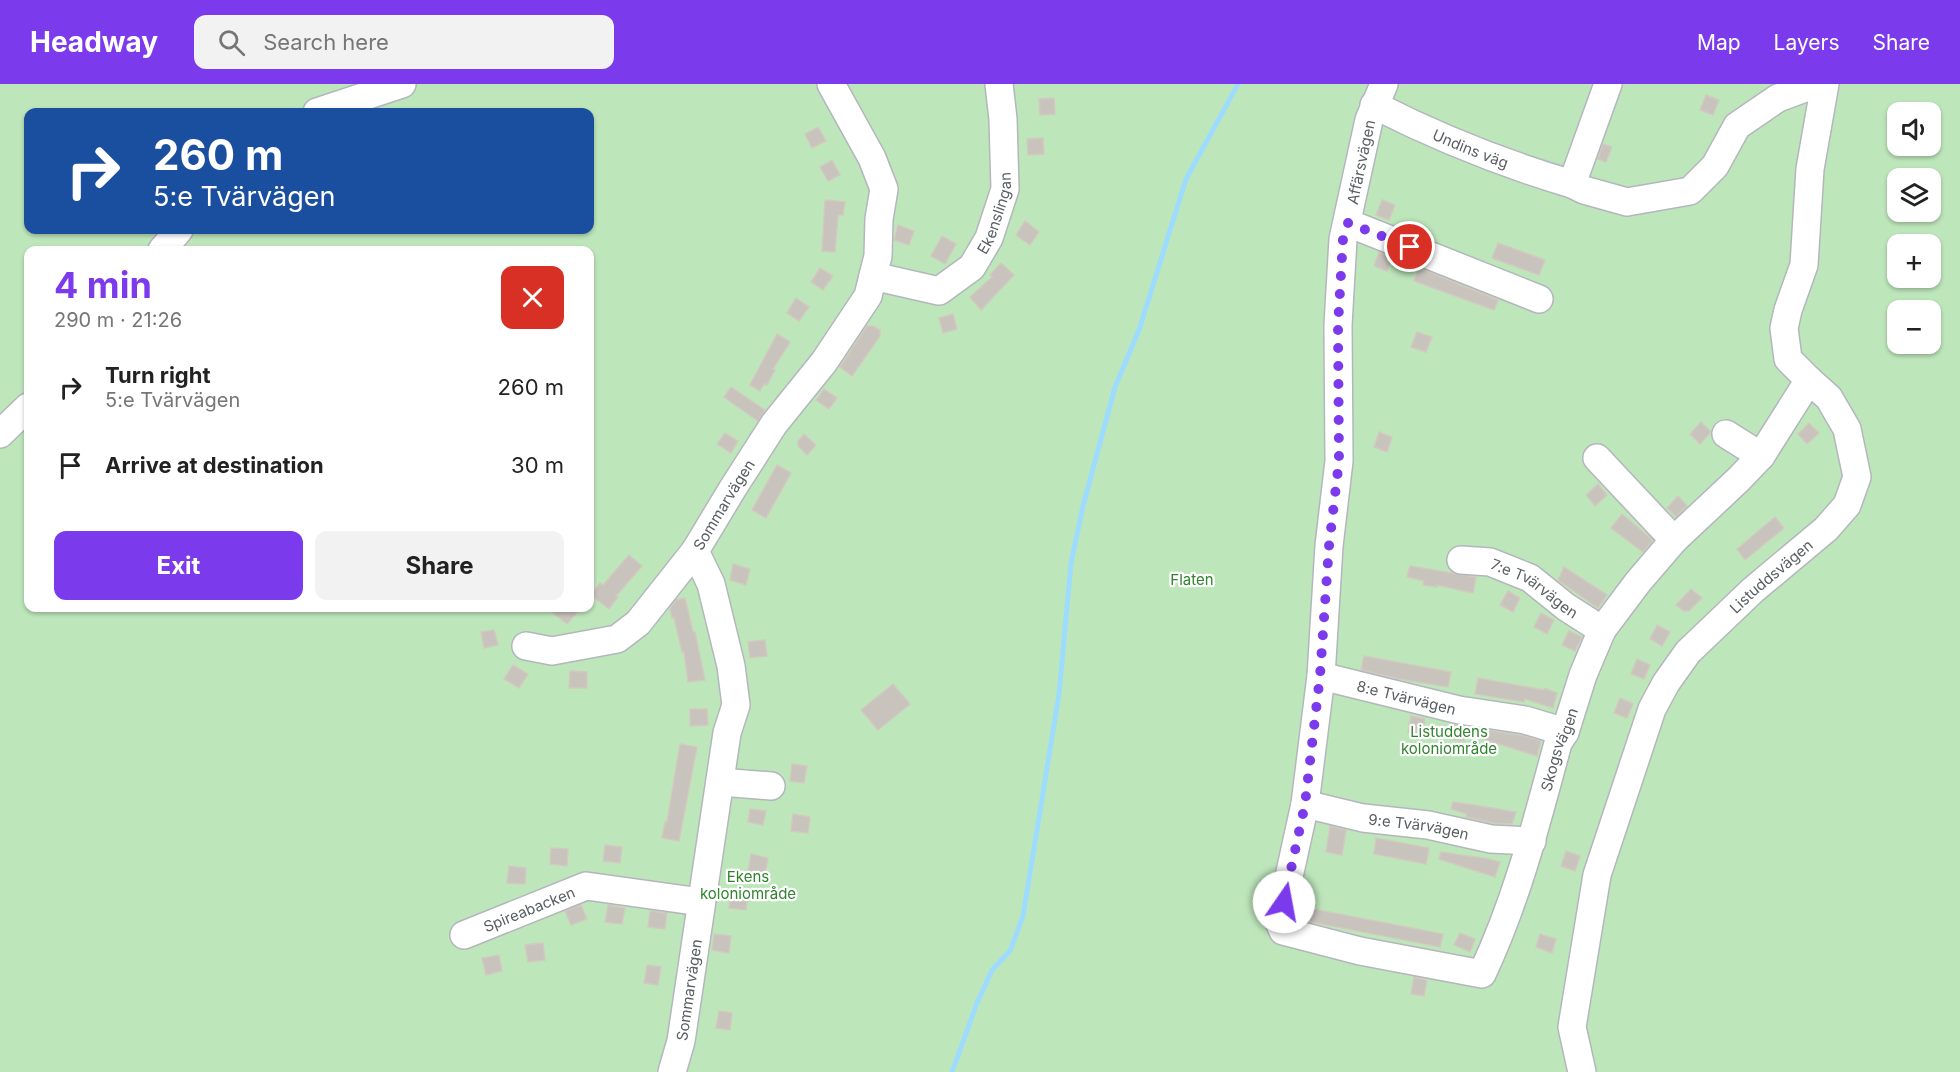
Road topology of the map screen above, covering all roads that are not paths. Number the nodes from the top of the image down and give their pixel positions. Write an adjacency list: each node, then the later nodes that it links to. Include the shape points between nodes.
1 (402, 84): 8 (street)
2 (831, 84): 13 (street, Sommarvägen, via 872,158 884,189)
3 (999, 84): 13 (street, Ekenslingan, via 1005,189 989,238 972,267 939,291)
4 (1608, 84): 9 (street)
5 (1816, 84): 9 (street, Undins väg, via 1778,98 1737,126 1715,166 1690,191 1627,202)
6 (1824, 84): 15 (street, Listuddsvägen, via 1810,169 1804,265 1784,328 1788,359)
7 (1379, 95): 9 (street, Undins väg, via 1402,119); 10 (street, Affärsvägen, via 1369,120)
8 (330, 108)
9 (1572, 184)
10 (1348, 223): 14 (street); 26 (street, Affärsvägen, via 1343,239 1338,325 1339,461)
11 (176, 234): 12 (street)
12 (165, 246)
13 (873, 276): 22 (street, Sommarvägen, via 868,296 824,362 774,424)
14 (1539, 298)
15 (1809, 380): 19 (street, Skogsvägen); 36 (street, Listuddsvägen, via 1829,398 1847,429 1857,477 1847,505 1826,529 1688,652 1652,709 1598,875 1572,1027)
16 (24, 411): 17 (street)
17 (0, 434)
18 (1726, 434): 19 (street)
19 (1761, 456): 21 (street, Skogsvägen)
20 (1597, 458): 21 (street)
21 (1674, 540): 24 (street, Skogsvägen)
22 (695, 551): 25 (street, via 638,623 617,639 552,651); 28 (street, Sommarvägen, via 711,584 736,705 727,733)
23 (1461, 560): 24 (street, 7:e Tvärvägen, via 1490,562 1530,578)
24 (1602, 630): 27 (street, Skogsvägen)
25 (526, 646)
26 (1320, 676): 27 (street, 8:e Tvärvägen, via 1459,710 1526,720); 30 (street, Affärsvägen)
27 (1565, 732): 31 (street, Skogsvägen, via 1558,743)
28 (720, 782): 29 (street); 32 (street, Sommarvägen)
29 (771, 786)
30 (1305, 804): 31 (street, 9:e Tvärvägen, via 1362,818 1428,825 1491,839); 33 (street, Affärsvägen)
31 (1532, 841): 33 (street, Skogsvägen, via 1500,937 1482,974 1360,951 1283,931)
32 (701, 902): 34 (street, Spireabacken, via 586,886); 35 (street, Sommarvägen, via 681,1041)
33 (1279, 921)
34 (464, 934)
35 (672, 1072)
36 (1582, 1072)

